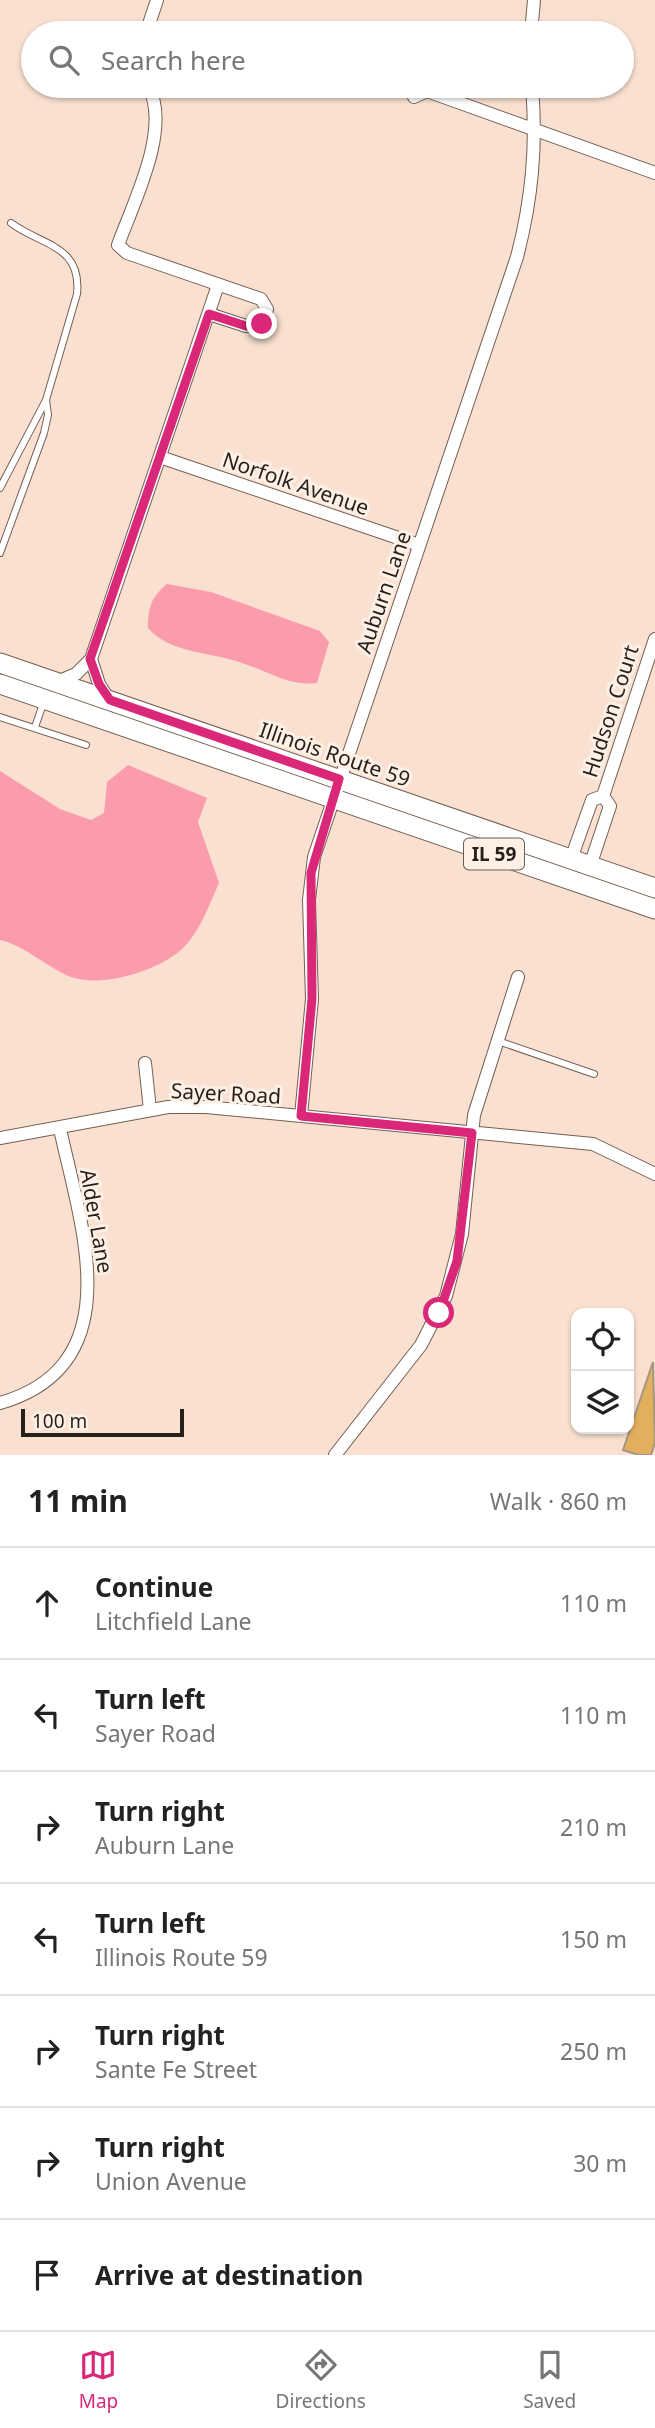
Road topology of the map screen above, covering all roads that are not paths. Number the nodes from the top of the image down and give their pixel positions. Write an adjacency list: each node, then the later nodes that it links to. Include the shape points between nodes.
1 (158, 0): 3 (street)
2 (534, 0): 4 (street)
3 (150, 21)
4 (532, 21)
5 (155, 98): 11 (street, via 151,153 118,246)
6 (446, 98): 8 (street)
7 (533, 98): 8 (street, Auburn Lane)
8 (535, 130): 9 (street); 16 (street, Auburn Lane, via 531,196 517,257)
9 (655, 173)
10 (10, 223): 13 (lane, via 69,256 79,278)
11 (218, 285): 12 (street); 12 (street, via 261,299 267,309 262,324 246,326)
12 (209, 314): 14 (street)
13 (46, 400): 15 (lane); 17 (lane, via 44,433)
14 (160, 457): 16 (street, Norfolk Avenue); 19 (street)
15 (0, 488)
16 (419, 545): 28 (street, Auburn Lane)
17 (0, 553)
18 (655, 639): 29 (street, Hudson Court)
19 (90, 659): 21 (street, via 76,674); 24 (street)
20 (0, 663): 21 (main road, Illinois Route 59 / IL 59)
21 (56, 682): 24 (main road, Illinois Route 59 / IL 59)
22 (0, 684): 23 (main road, Illinois Route 59 / IL 59)
23 (44, 699): 26 (lane); 30 (main road, Illinois Route 59 / IL 59)
24 (110, 700): 28 (main road, Illinois Route 59 / IL 59)
25 (0, 717): 26 (lane)
26 (35, 727): 27 (lane)
27 (86, 746)
28 (339, 779): 30 (street, Auburn Lane); 31 (main road, Illinois Route 59 / IL 59)
29 (603, 796): 31 (street, Hudson Court, via 592,800); 31 (street, Hudson Court, via 610,807)
30 (333, 799): 33 (main road, Illinois Route 59 / IL 59); 39 (street, Auburn Lane, via 310,883 312,999)
31 (580, 862): 32 (main road, Illinois Route 59 / IL 59)
32 (655, 888)
33 (655, 909)
34 (518, 977): 35 (street)
35 (498, 1041): 37 (lane); 41 (street)
36 (145, 1063): 38 (street)
37 (594, 1074)
38 (150, 1110): 39 (street, Sayer Road, via 206,1107); 40 (street, Sayer Road)
39 (301, 1116): 41 (street, Sayer Road)
40 (60, 1129): 42 (street, Sayer Road); 44 (street, Alder Lane, via 88,1263 88,1292 79,1334 50,1379 33,1392)
41 (472, 1133): 43 (street, Sayer Road, via 593,1144); 45 (street, via 462,1234 446,1296 421,1345)
42 (0, 1138)
43 (655, 1174)
44 (0, 1403)
45 (335, 1455)

